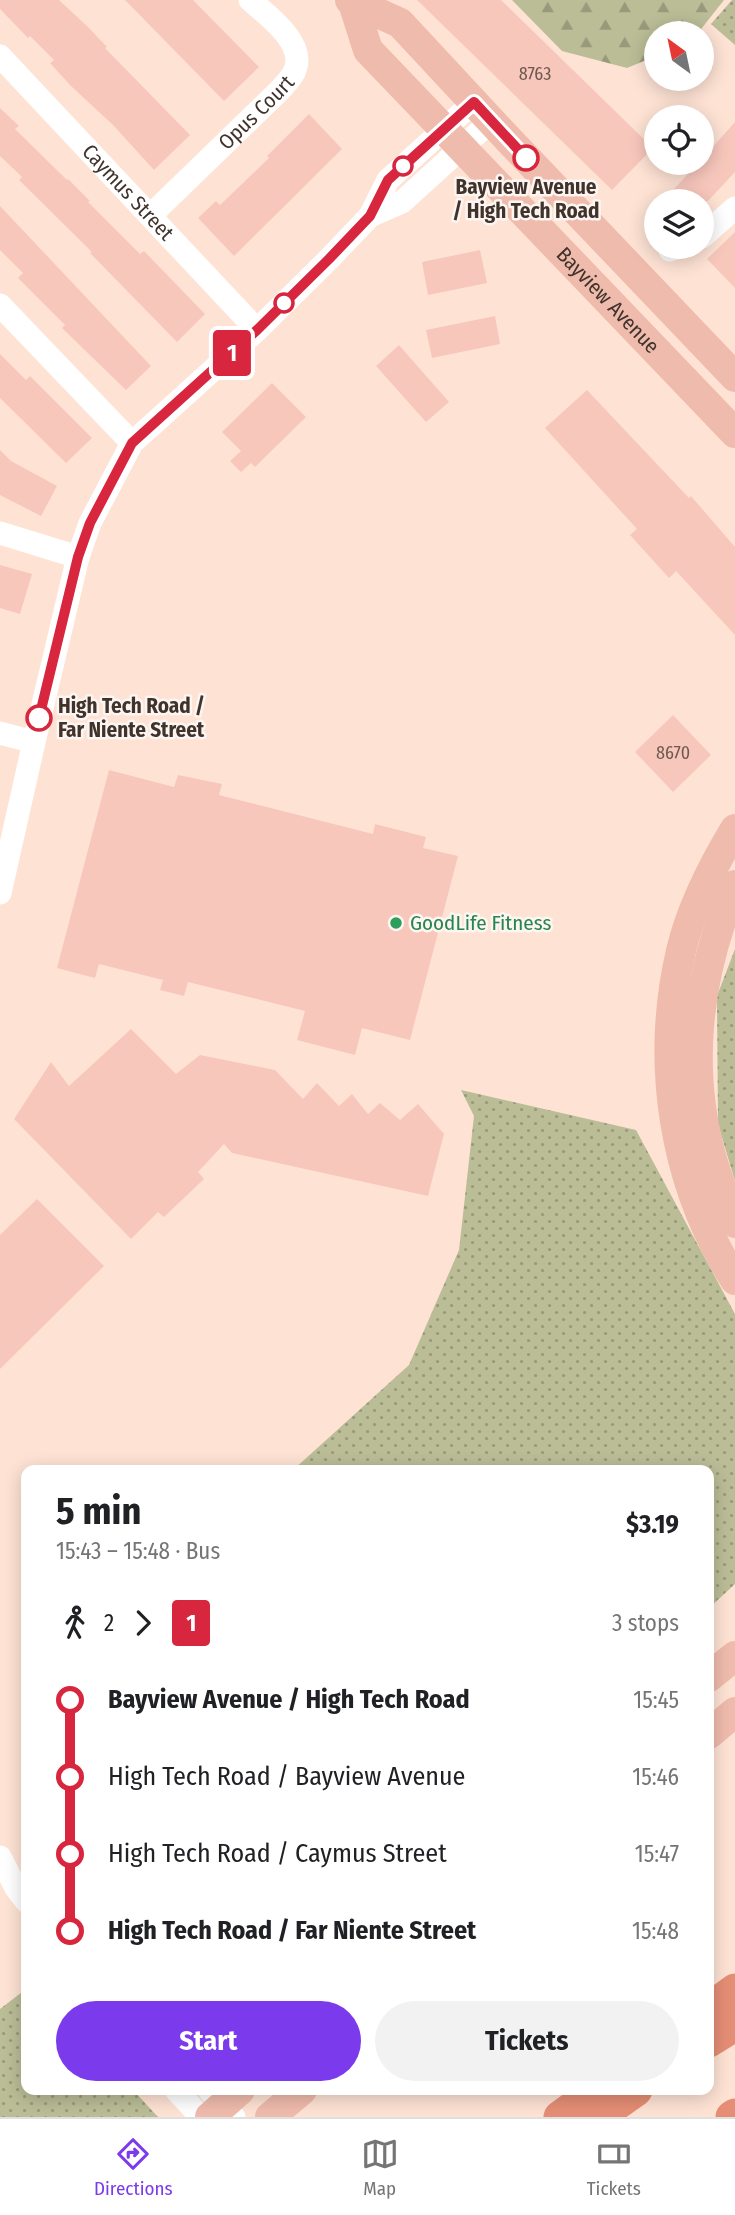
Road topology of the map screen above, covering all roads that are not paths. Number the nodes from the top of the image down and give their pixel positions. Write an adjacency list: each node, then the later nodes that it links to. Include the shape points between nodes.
1 (250, 0): 7 (street, Opus Court, via 291,42 296,68 280,90)
2 (352, 2): 4 (main road, Bayview Avenue, via 400,23); 5 (main road, Bayview Avenue, via 369,50)
3 (0, 56): 7 (street, Caymus Street)
4 (483, 112): 5 (street); 11 (main road, Bayview Avenue)
5 (452, 139): 10 (street, via 401,202 370,216); 12 (main road, Bayview Avenue)
6 (735, 208): 8 (street)
7 (150, 215): 10 (street, Caymus Street)
8 (714, 226)
9 (0, 305): 13 (street)
10 (257, 330): 13 (street)
11 (735, 377)
12 (735, 433)
13 (132, 443): 15 (street, via 90,523)
14 (0, 533): 15 (street)
15 (78, 557): 17 (street)
16 (0, 733): 17 (street)
17 (33, 742): 20 (street)
18 (735, 829): 22 (main road, via 713,867 681,950 669,1046 670,1094 679,1147 708,1230)
19 (735, 885): 21 (main road, via 718,926 704,985 698,1043 701,1108 712,1161)
20 (0, 893)
21 (735, 1223)
22 (735, 1280)
23 (735, 1656): 24 (main road)
24 (714, 1673)
25 (735, 1712): 26 (main road)
26 (714, 1730)
27 (0, 1857): 28 (street)
28 (21, 1894)
29 (735, 1990): 30 (highway)
30 (714, 2005)
31 (735, 2025): 32 (highway)
32 (714, 2038)
33 (190, 2095): 37 (street)
34 (296, 2095): 38 (main road)
35 (590, 2095): 39 (highway)
36 (629, 2095): 40 (highway)
37 (220, 2106)
38 (270, 2117)
39 (559, 2117)
40 (598, 2117)

